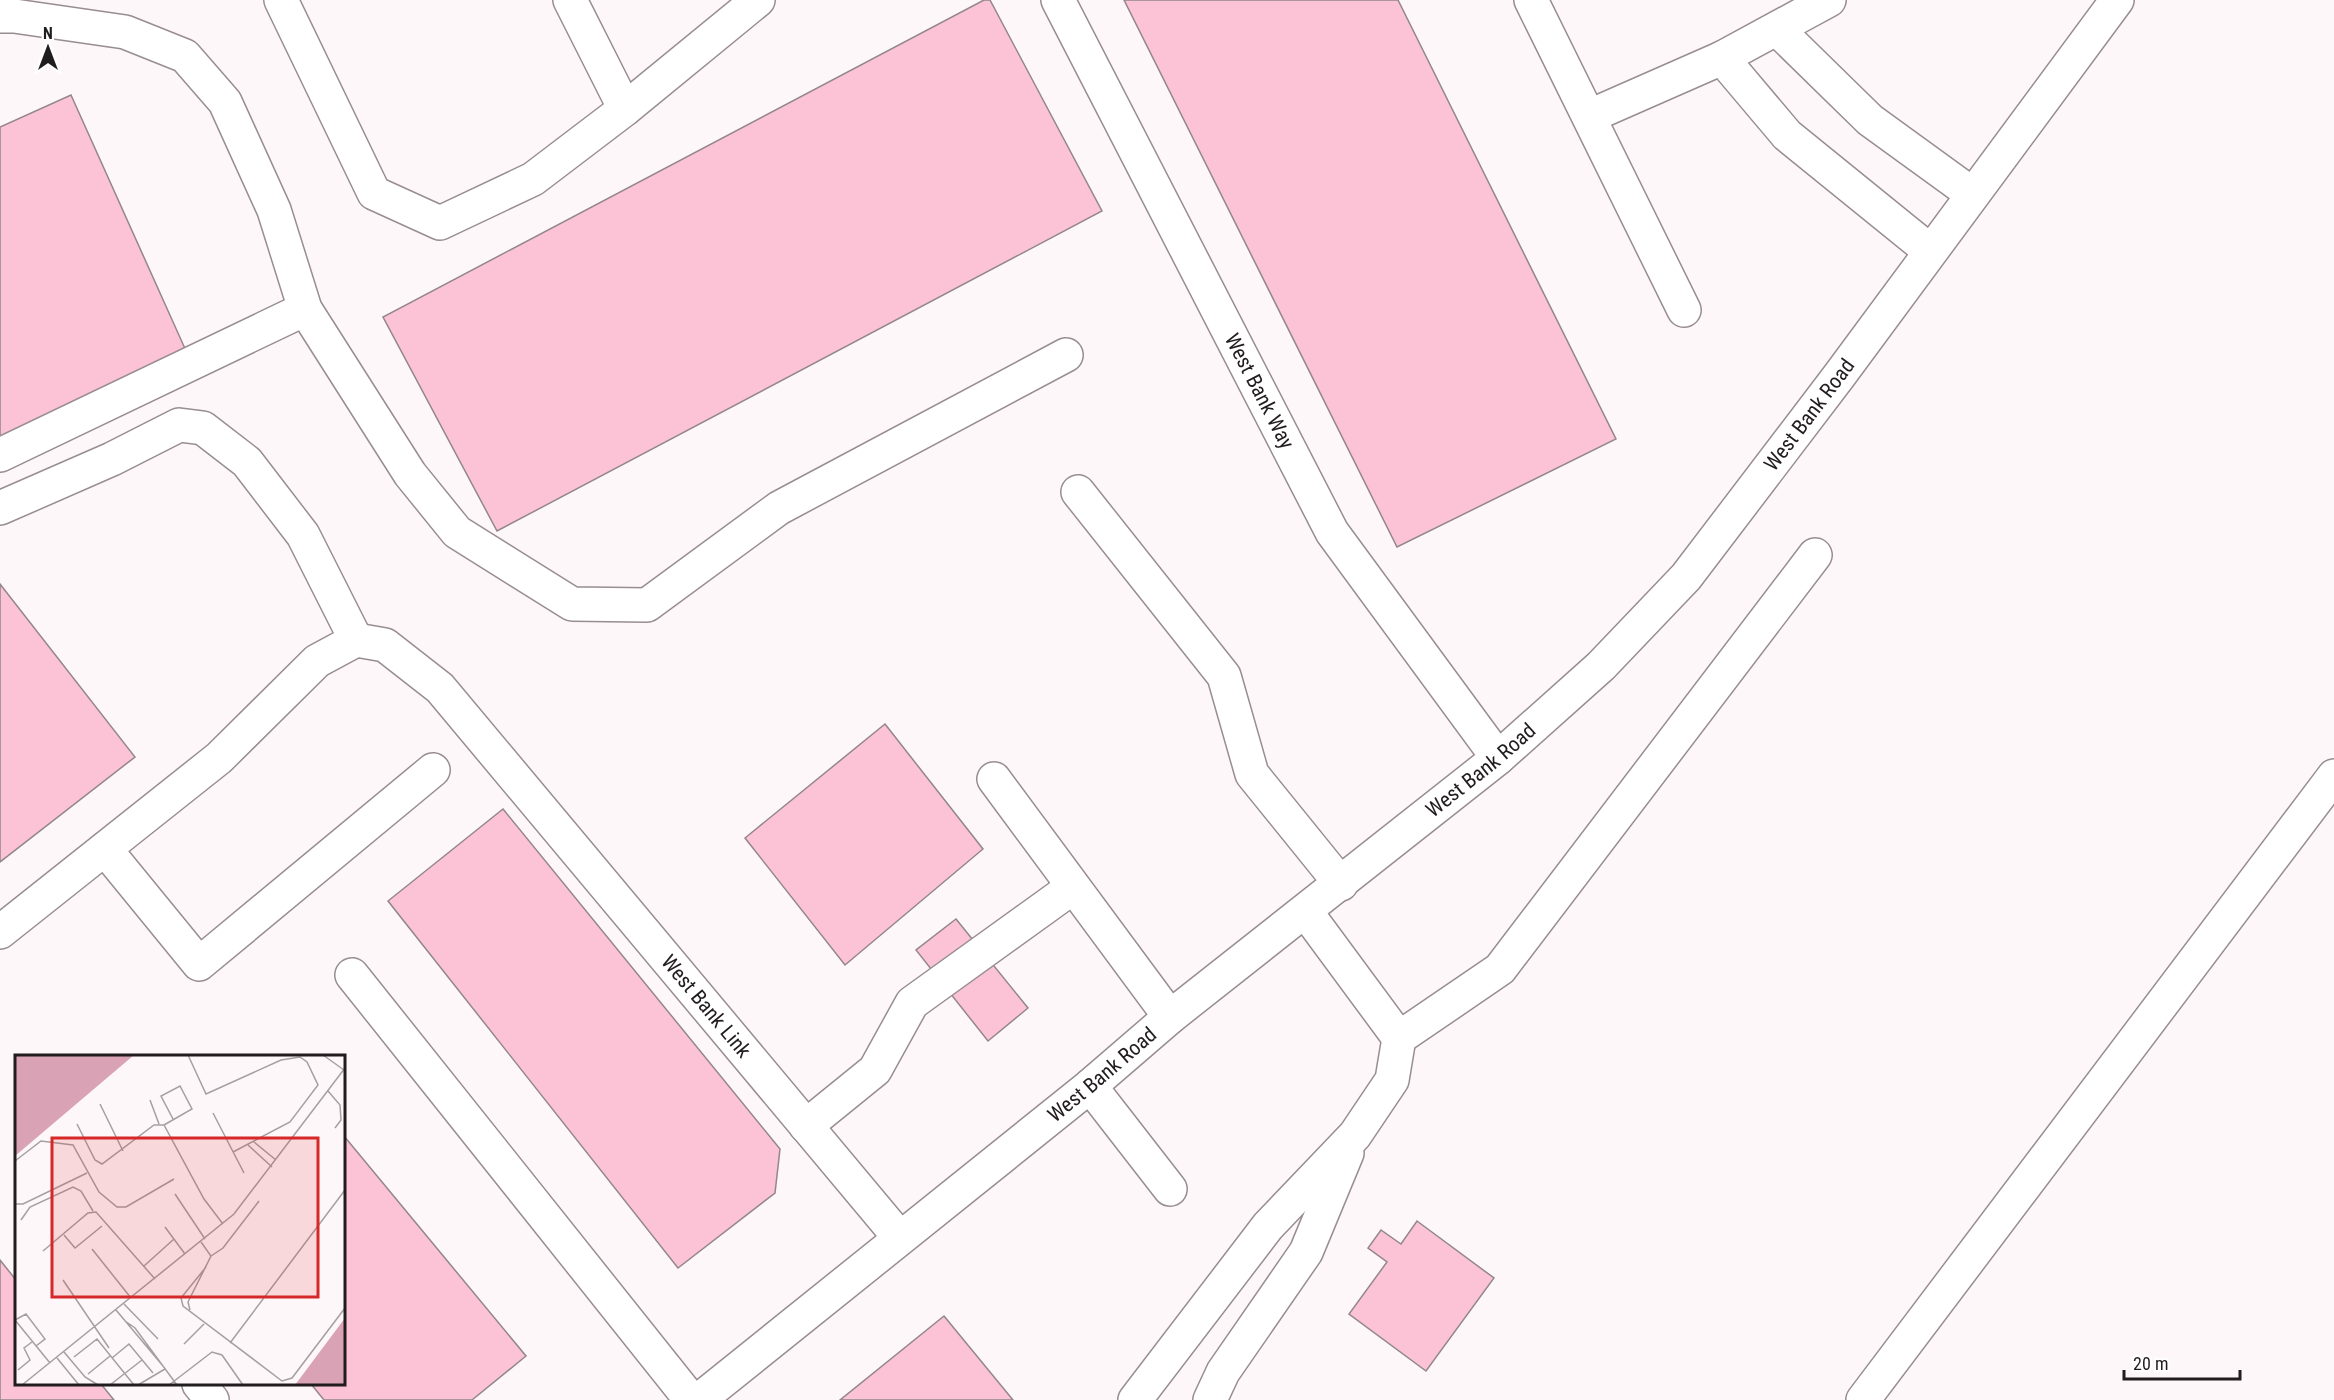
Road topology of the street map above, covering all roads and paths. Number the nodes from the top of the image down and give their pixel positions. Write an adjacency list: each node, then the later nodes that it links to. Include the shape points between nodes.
1 (281, 0): 11 (street, via 374,194 440,223 533,178)
2 (570, 0): 11 (street)
3 (758, 0): 11 (street)
4 (1058, 0): 23 (street, West Bank Way, via 1332,532)
5 (1531, 0): 12 (street)
6 (1829, 0): 9 (street)
7 (2117, 0): 13 (street, West Bank Road)
8 (0, 16): 15 (street, via 125,32 184,56 225,102 274,210)
9 (1777, 28): 10 (street); 13 (street, via 1870,120)
10 (1722, 58): 12 (street); 14 (street, via 1787,135)
11 (626, 109)
12 (1590, 117): 16 (street)
13 (1972, 194): 14 (street, West Bank Road)
14 (1930, 251): 23 (street, West Bank Road, via 1686,577 1601,666)
15 (305, 309): 17 (street, via 410,474 457,532 572,603 647,605 779,508); 18 (street)
16 (1684, 310)
17 (1066, 354)
18 (0, 454)
19 (1078, 492): 28 (street, via 1224,676 1252,774)
20 (0, 508): 22 (street, via 179,425 203,428 247,462 303,535)
21 (1815, 555): 34 (street, via 1500,969)
22 (356, 640): 27 (street, via 317,661 219,758); 36 (street, West Bank Link, via 385,645 440,688)
23 (1498, 758): 28 (street, West Bank Road)
24 (433, 770): 27 (street, via 199,964)
25 (2334, 776): 46 (street)
26 (993, 779): 29 (street)
27 (105, 849): 31 (street)
28 (1341, 884): 30 (street, West Bank Road)
29 (1073, 887): 33 (street); 36 (street, via 912,1003 875,1070)
30 (1306, 912): 33 (street, West Bank Road); 34 (street)
31 (0, 932)
32 (351, 975): 42 (street)
33 (1170, 1017): 35 (street, West Bank Road)
34 (1399, 1038): 37 (street, via 1392,1080)
35 (1090, 1086): 38 (street); 39 (street, West Bank Road)
36 (806, 1126): 39 (street, West Bank Link)
37 (1355, 1135): 44 (street, via 1268,1226); 45 (street, via 1306,1252 1223,1372)
38 (1170, 1189)
39 (900, 1238): 43 (street, West Bank Road)
40 (201, 1385): 41 (street)
41 (212, 1400)
42 (691, 1400)
43 (699, 1400)
44 (1135, 1400)
45 (1210, 1400)
46 (1863, 1400)

